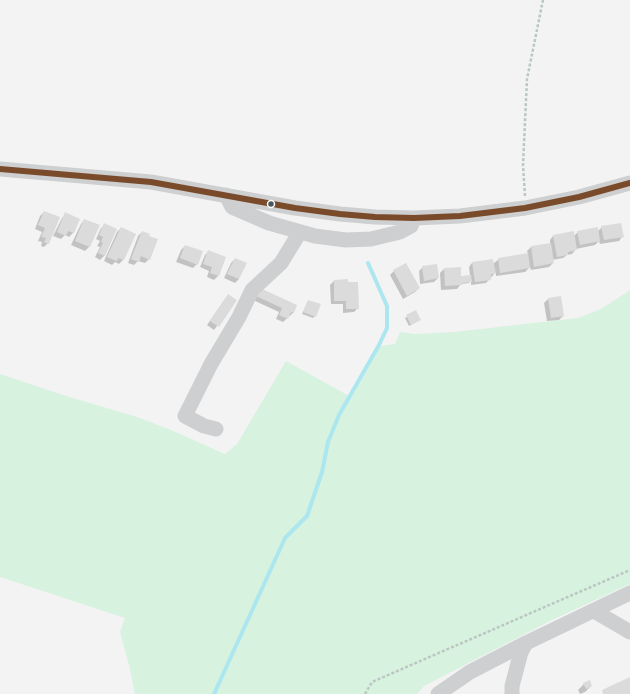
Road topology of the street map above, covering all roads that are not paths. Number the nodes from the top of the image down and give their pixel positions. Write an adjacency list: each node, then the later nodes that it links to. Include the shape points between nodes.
1 (0, 169): 3 (street, via 150,182)
2 (630, 183): 4 (street, via 525,208 460,216)
3 (226, 195): 4 (street, via 340,214); 5 (street, via 232,207 269,223)
4 (414, 218): 5 (street, via 411,226 400,232 372,239 346,240)
5 (300, 232): 6 (street, via 281,263 252,290 185,416)
6 (216, 429)
7 (630, 593): 8 (street)
8 (594, 611): 9 (street); 10 (street)
9 (630, 632)
10 (526, 643): 11 (street, via 470,672); 12 (street, via 521,652)
11 (438, 694)
12 (512, 694)

